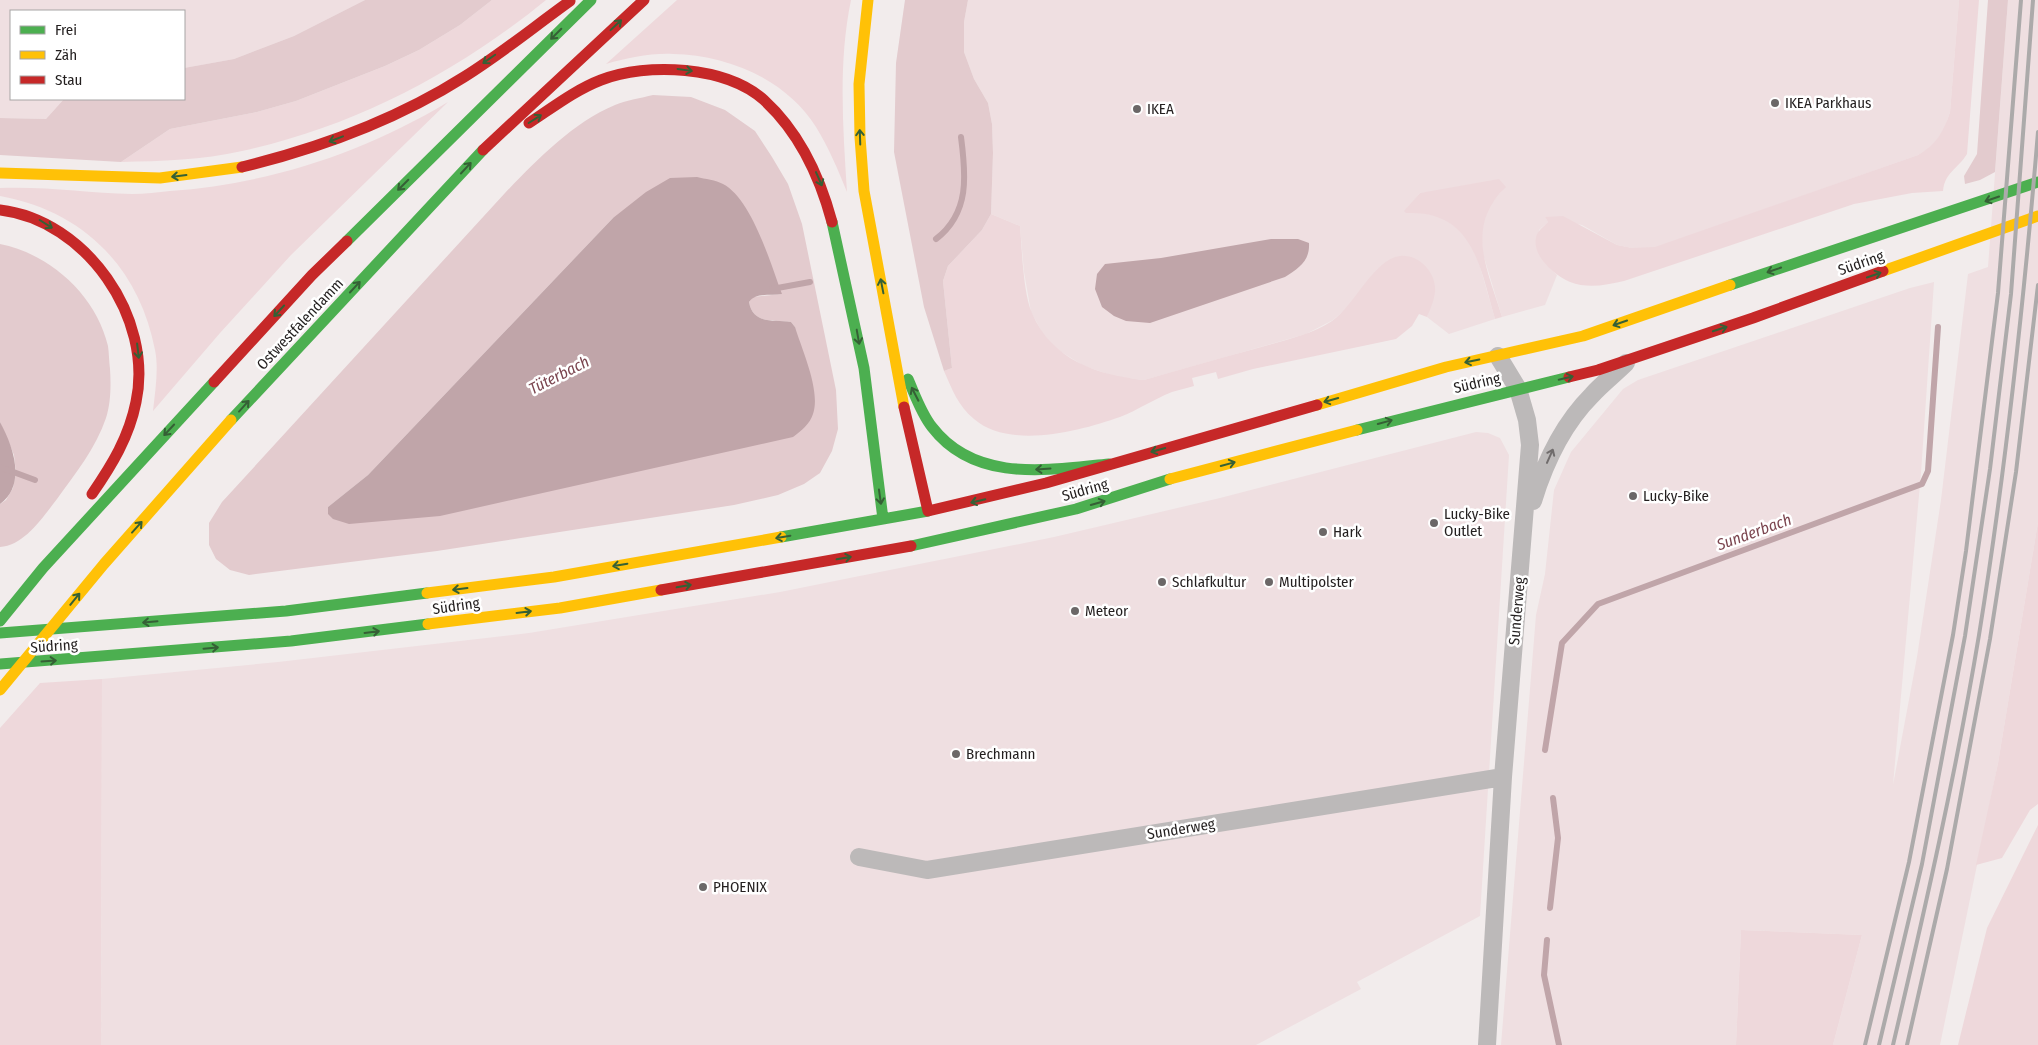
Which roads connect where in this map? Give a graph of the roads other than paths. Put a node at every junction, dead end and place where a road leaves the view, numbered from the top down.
1 (571, 0) edge
2 (591, 0) edge
3 (644, 0) edge
4 (868, 0) edge
5 (479, 154) junction
6 (0, 173) edge
7 (2038, 182) edge
8 (0, 210) edge
9 (2038, 216) edge
10 (1521, 350) junction
11 (895, 351) junction
12 (1498, 356) junction
13 (1632, 358) junction
14 (1518, 389) junction
15 (1110, 464) junction
16 (83, 505) dead end
17 (928, 511) junction
18 (883, 519) junction
19 (73, 520) dead end
20 (1524, 535) junction
21 (909, 536) junction
22 (43, 568) junction
23 (0, 621) edge
24 (0, 633) edge
25 (0, 664) edge
26 (0, 690) edge
27 (1503, 777) junction
28 (860, 857) dead end
29 (1487, 1045) edge

1 -> 6 main road
2 -> 22 main road, Ostwestfalendamm
5 -> 3 main road, Ostwestfalendamm
11 -> 4 main road
5 -> 18 main road
26 -> 5 main road, Ostwestfalendamm
7 -> 10 main road, Südring
8 -> 16 main road
13 -> 9 main road, Südring
10 - 12 main road, Südring
10 - 14 street
15 -> 11 main road
11 - 17 main road
12 - 14 street, Sunderweg
12 -> 15 main road, Südring
14 -> 13 main road, Südring
20 -> 13 street, Sunderweg
14 - 20 street, Sunderweg
21 -> 14 main road, Südring
15 -> 17 main road, Südring
17 - 18 main road, Südring
17 - 21 main road
18 - 21 main road
18 -> 24 main road, Südring
19 - 22 main road
20 - 27 street, Sunderweg
25 -> 21 main road, Südring
22 - 23 main road, Ostwestfalendamm
27 - 28 street, Sunderweg
27 - 29 street, Sunderweg

